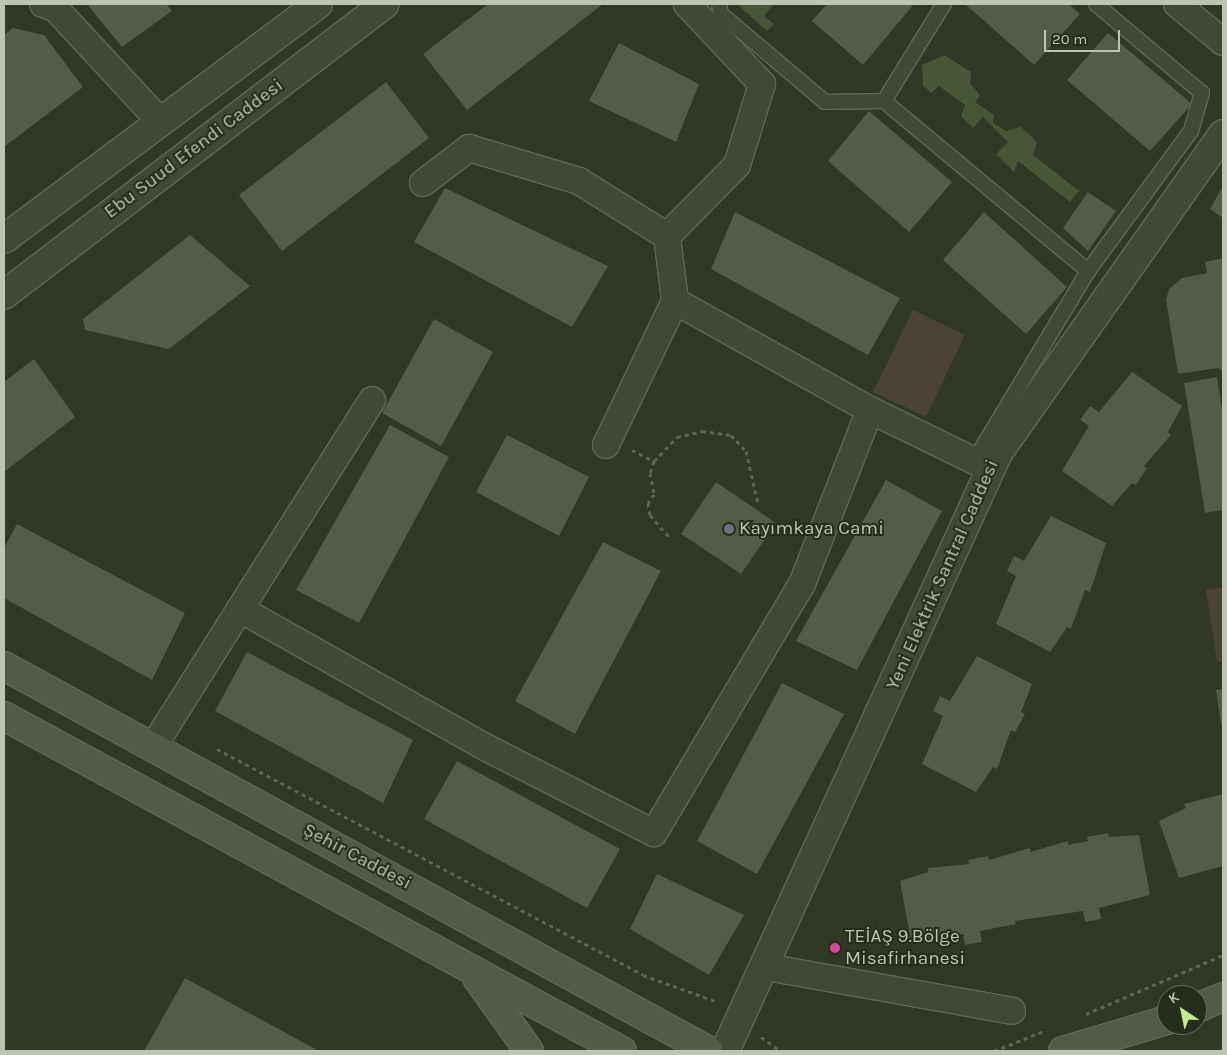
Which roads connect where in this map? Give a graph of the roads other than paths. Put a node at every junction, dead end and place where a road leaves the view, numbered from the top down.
1 (43, 4) edge
2 (318, 4) edge
3 (385, 4) edge
4 (687, 4) edge
5 (720, 4) edge
6 (944, 4) edge
7 (1096, 4) edge
8 (1177, 4) edge
9 (1223, 42) edge
10 (884, 101) junction
11 (161, 122) junction
12 (1223, 134) edge
13 (423, 183) dead end
14 (667, 236) junction
15 (4, 239) edge
16 (1088, 271) junction
17 (4, 295) edge
18 (675, 301) junction
19 (372, 400) dead end
20 (870, 410) junction
21 (608, 441) road end
22 (983, 465) junction
23 (240, 609) junction
24 (4, 666) edge
25 (4, 716) edge
26 (153, 747) junction
27 (766, 967) junction
28 (472, 970) junction
29 (1223, 996) edge
30 (1207, 1003) edge
31 (1012, 1011) dead end
32 (1157, 1024) edge
33 (1157, 1028) edge
34 (529, 1051) edge
35 (622, 1051) edge
36 (709, 1051) edge
37 (725, 1051) edge
38 (1064, 1051) edge
39 (1122, 1051) edge

1 - 11 street
2 - 11 street
3 - 17 street, Ebu Suud Efendi Caddesi
4 - 14 street
5 - 10 lane
6 - 10 lane
7 - 16 lane
8 - 9 street
10 - 16 lane
11 - 15 street
12 - 22 street, Yeni Elektrik Santral Caddesi
13 - 14 street
14 - 18 street
16 - 22 lane
18 - 20 street
18 - 21 street
19 - 23 street
20 - 22 street
20 - 23 street
22 - 27 street, Yeni Elektrik Santral Caddesi
23 - 26 street
24 - 26 main road, Şehir Caddesi
25 - 28 main road
26 - 36 main road, Şehir Caddesi
27 - 31 street
27 - 37 street, Yeni Elektrik Santral Caddesi
28 - 34 main road
28 - 35 main road
29 - 30 main road
32 - 38 main road
33 - 39 main road

